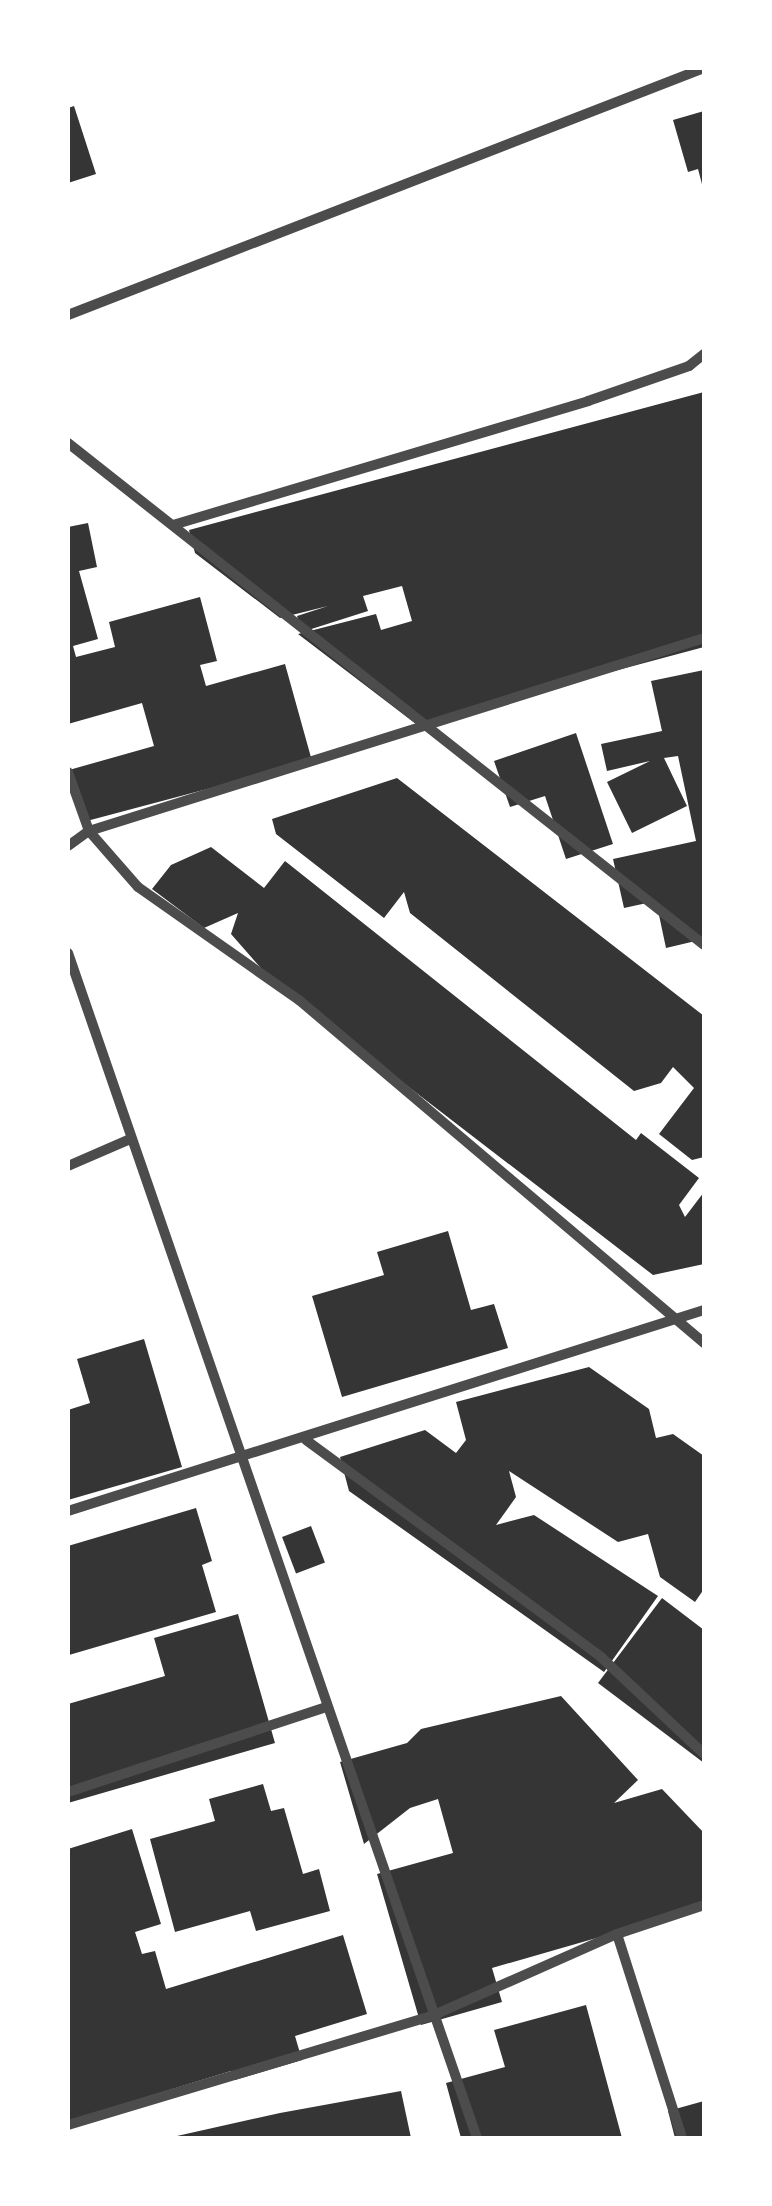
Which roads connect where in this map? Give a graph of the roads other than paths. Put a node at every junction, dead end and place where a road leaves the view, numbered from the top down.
1 (704, 68) edge
2 (68, 314) edge
3 (704, 354) edge
4 (68, 443) edge
5 (174, 526) junction
6 (704, 638) edge
7 (428, 723) junction
8 (68, 772) edge
9 (89, 831) junction
10 (68, 846) edge
11 (704, 945) edge
12 (68, 953) edge
13 (128, 1140) junction
14 (68, 1166) edge
15 (704, 1310) edge
16 (675, 1320) junction
17 (704, 1344) edge
18 (306, 1440) junction
19 (242, 1461) junction
20 (68, 1511) edge
21 (326, 1707) junction
22 (704, 1754) edge
23 (68, 1792) edge
24 (704, 1905) edge
25 (618, 1934) junction
26 (434, 2015) junction
27 (68, 2125) edge
28 (477, 2138) edge
29 (682, 2138) edge

1 - 2 street
3 - 5 street
4 - 5 street
5 - 7 street
6 - 7 street
7 - 9 street
7 - 11 street
8 - 9 street
9 - 10 street
9 - 16 street
12 - 13 street
13 - 14 street
13 - 19 street
15 - 16 street
16 - 17 street
16 - 18 street
18 - 19 street
18 - 22 street
19 - 20 street
19 - 21 street
21 - 23 street
21 - 26 street
24 - 25 street
25 - 26 street
25 - 29 street
26 - 27 street
26 - 28 street

